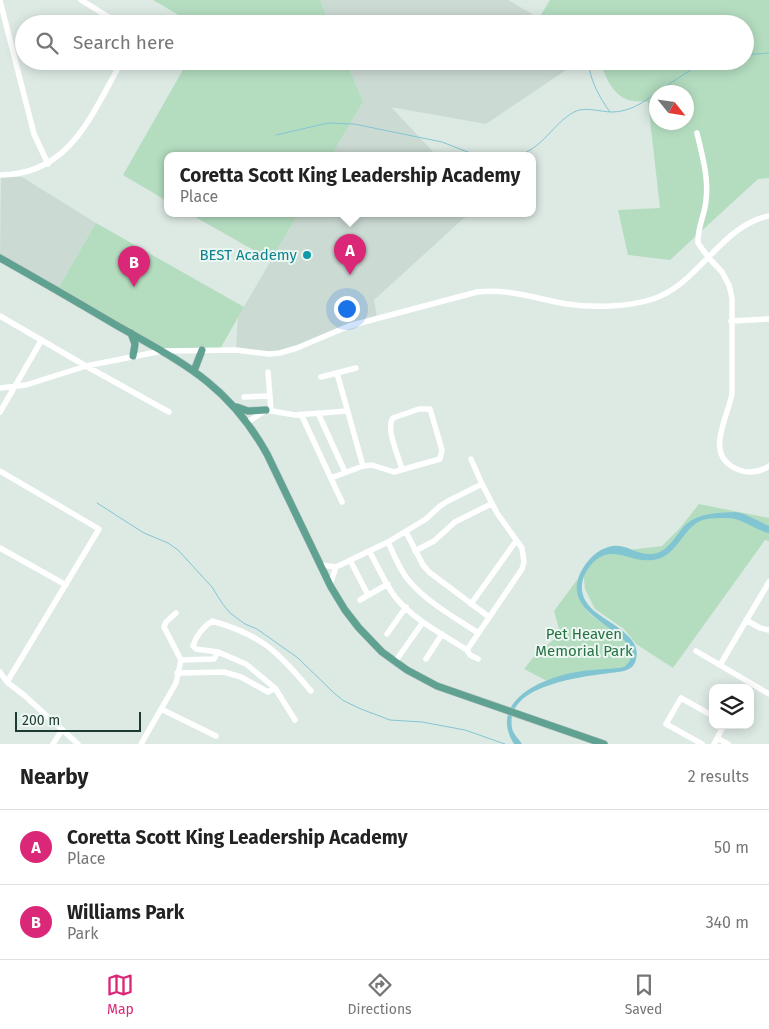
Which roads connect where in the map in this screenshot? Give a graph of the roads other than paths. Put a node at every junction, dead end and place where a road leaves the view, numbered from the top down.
1 (81, 0) edge
2 (0, 1) edge
3 (105, 15) edge
4 (15, 60) edge
5 (18, 70) edge
6 (117, 70) edge
7 (697, 134) dead end
8 (48, 164) junction
9 (0, 175) edge
10 (769, 216) edge
11 (708, 257) junction
12 (0, 258) edge
13 (0, 316) edge
14 (769, 319) edge
15 (732, 322) junction
16 (131, 333) junction
17 (42, 340) junction
18 (202, 350) junction
19 (162, 351) junction
20 (133, 356) junction
21 (86, 366) junction
22 (356, 368) dead end
23 (194, 371) junction
24 (268, 372) dead end
25 (337, 373) junction
26 (320, 378) dead end
27 (15, 387) junction
28 (0, 388) edge
29 (270, 396) junction
30 (244, 397) dead end
31 (232, 404) junction
32 (269, 410) junction
33 (347, 411) junction
34 (0, 412) edge
35 (169, 412) dead end
36 (318, 413) junction
37 (301, 414) junction
38 (248, 422) junction
39 (472, 459) dead end
40 (362, 466) junction
41 (769, 466) edge
42 (402, 469) junction
43 (0, 471) edge
44 (345, 472) junction
45 (331, 478) junction
46 (482, 484) junction
47 (342, 502) dead end
48 (491, 504) junction
49 (406, 532) junction
50 (516, 541) junction
51 (388, 542) junction
52 (0, 548) edge
53 (369, 551) junction
54 (415, 551) junction
55 (350, 560) junction
56 (321, 565) junction
57 (336, 567) junction
58 (769, 582) edge
59 (388, 584) junction
60 (66, 585) junction
61 (330, 585) junction
62 (368, 595) junction
63 (360, 600) dead end
64 (471, 604) junction
65 (406, 607) junction
66 (176, 613) dead end
67 (489, 617) junction
68 (746, 620) junction
69 (423, 622) junction
70 (769, 630) edge
71 (388, 634) dead end
72 (442, 634) junction
73 (478, 634) junction
74 (467, 650) junction
75 (218, 652) junction
76 (696, 652) dead end
77 (426, 659) dead end
78 (478, 659) dead end
79 (181, 660) junction
80 (395, 662) junction
81 (720, 665) junction
82 (0, 672) edge
83 (177, 673) junction
84 (7, 682) junction
85 (274, 688) junction
86 (311, 691) dead end
87 (769, 694) edge
88 (161, 709) junction
89 (709, 714) edge
90 (295, 720) dead end
91 (722, 729) edge
92 (62, 730) junction
93 (216, 736) dead end
94 (716, 741) edge
95 (53, 744) edge
96 (78, 744) edge
97 (141, 744) edge
98 (604, 744) edge
99 (702, 744) edge
100 (728, 744) edge

1 - 3 street
2 - 4 street
5 - 8 street
6 - 8 street
7 - 11 street
8 - 9 street
10 - 11 street
11 - 15 street
11 - 18 street
12 - 16 main road
13 - 17 street
14 - 15 street
15 - 41 street
16 - 19 main road
16 - 20 main road
17 - 21 street
17 - 27 street
18 - 19 street
18 - 23 main road
19 - 20 street
19 - 23 main road
20 - 21 street
21 - 27 street
21 - 35 street
22 - 25 street
23 - 31 main road
24 - 29 street
25 - 26 street
25 - 33 street
27 - 28 street
27 - 34 street
29 - 30 street
29 - 32 street
31 - 32 main road
31 - 38 main road
32 - 37 street
32 - 38 street
33 - 36 street
33 - 40 street
36 - 37 street
36 - 44 street
37 - 45 street
38 - 56 main road
39 - 46 street
40 - 42 street
40 - 44 street
42 - 42 street
43 - 60 street
44 - 45 street
45 - 47 street
46 - 48 street
46 - 49 street
48 - 50 street
48 - 54 street
49 - 51 street
49 - 54 street
50 - 64 street
50 - 67 street
51 - 53 street
51 - 73 street
52 - 60 street
53 - 55 street
53 - 59 street
54 - 64 street
55 - 57 street
55 - 62 street
56 - 57 street
56 - 61 main road
57 - 61 street
58 - 68 street
59 - 62 street
59 - 65 street
60 - 84 street
61 - 80 main road
62 - 63 street
64 - 67 street
65 - 69 street
65 - 71 street
66 - 79 street
67 - 73 street
68 - 70 street
68 - 81 street
69 - 72 street
69 - 80 street
72 - 74 street
72 - 77 street
73 - 74 street
74 - 78 street
75 - 79 street
75 - 85 street
75 - 86 street
76 - 81 street
79 - 83 street
80 - 98 main road
81 - 87 street
82 - 84 street
83 - 85 street
83 - 88 street
84 - 92 street
85 - 90 street
88 - 93 street
88 - 97 street
89 - 99 street
91 - 94 street
92 - 95 street
92 - 96 street
94 - 100 street

